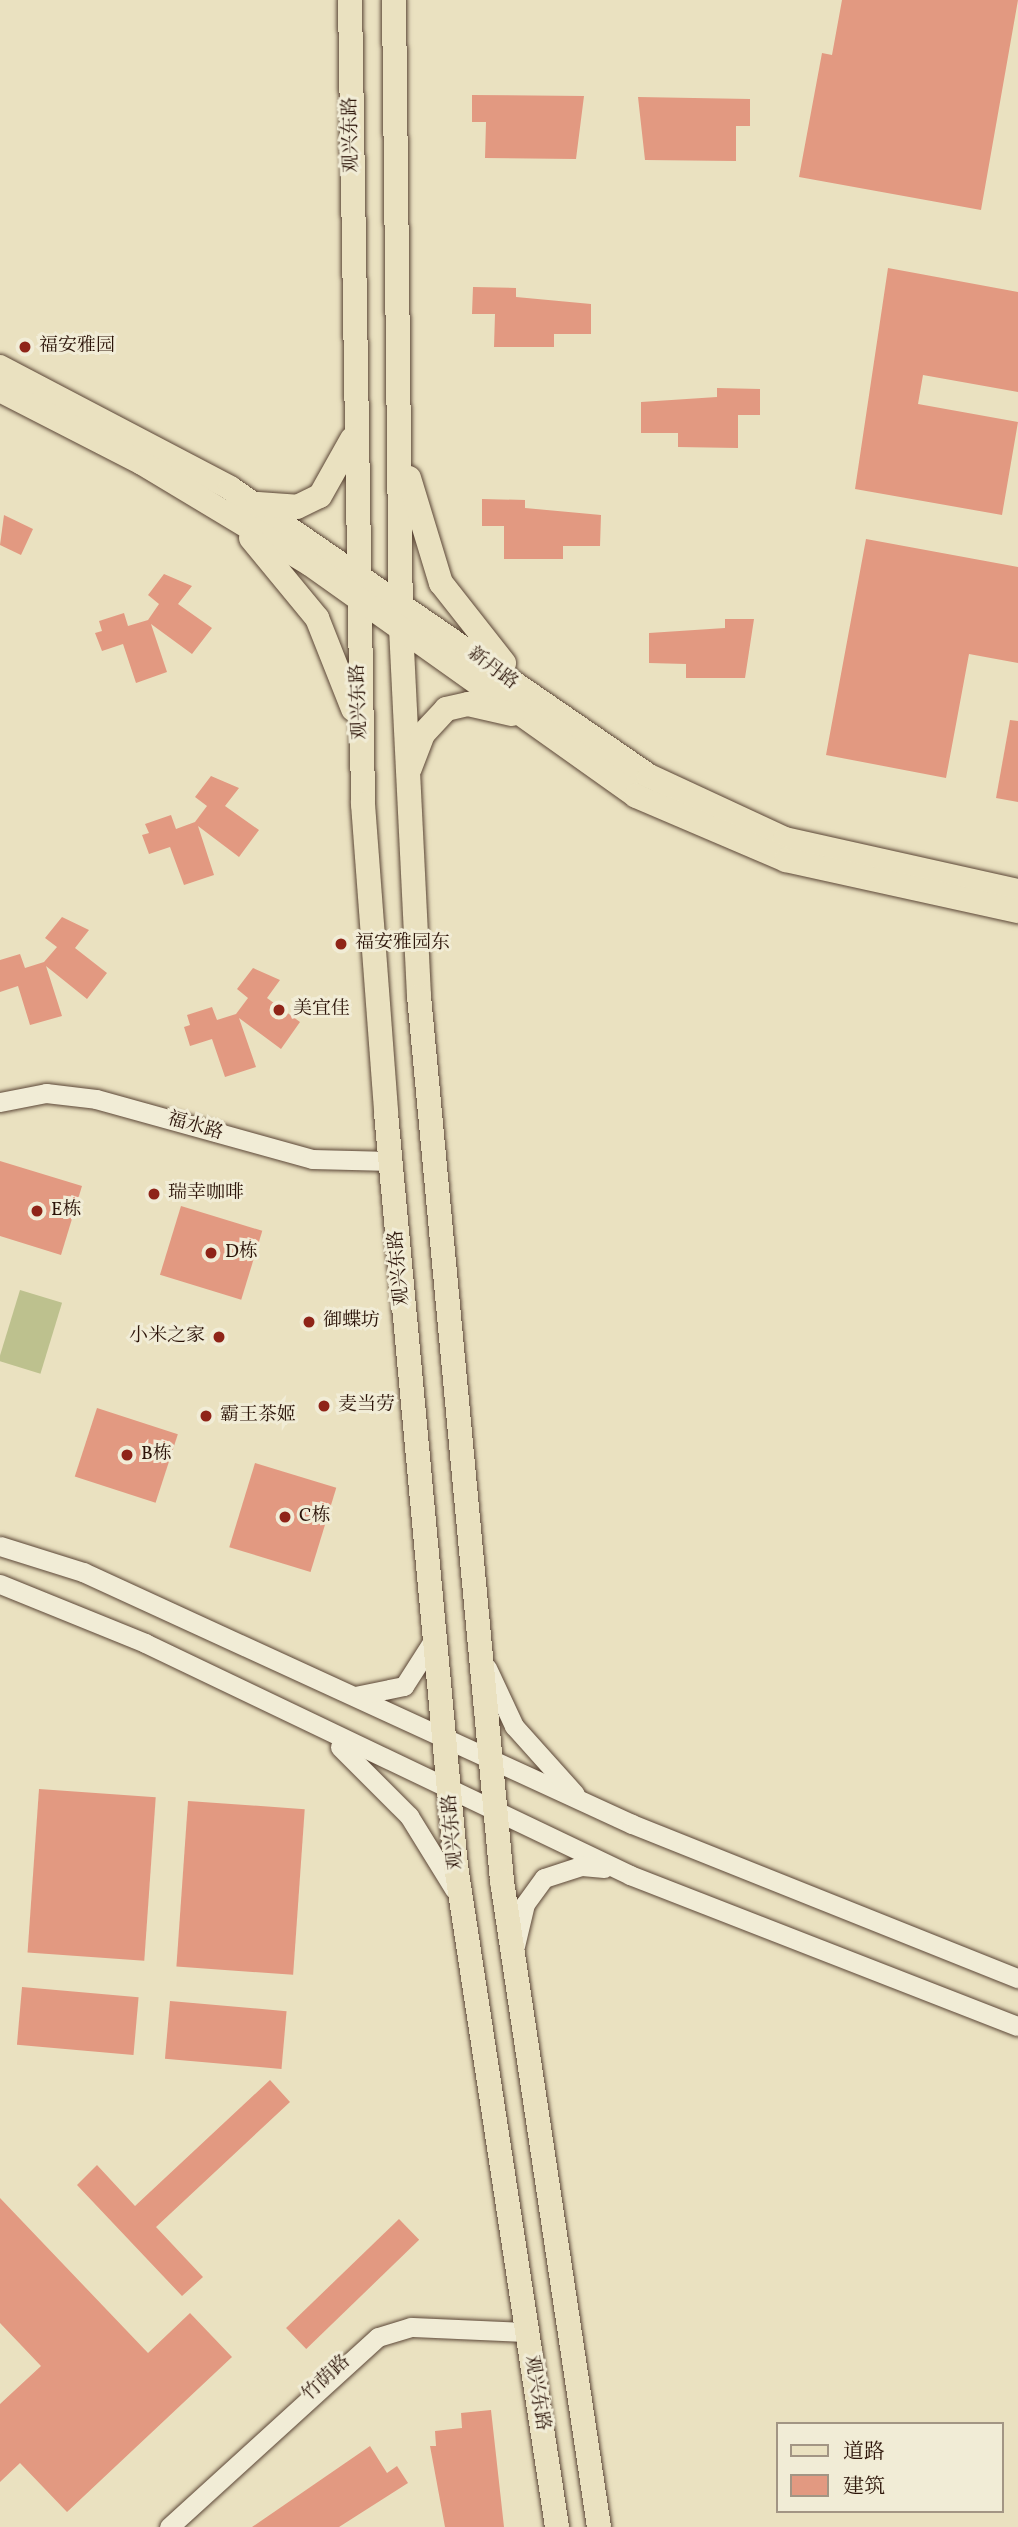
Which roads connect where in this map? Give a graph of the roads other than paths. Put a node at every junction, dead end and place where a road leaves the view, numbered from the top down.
1 (350, 0) edge
2 (394, 0) edge
3 (0, 367) edge
4 (0, 390) edge
5 (357, 418) junction
6 (398, 430) junction
7 (252, 503) junction
8 (217, 507) junction
9 (357, 573) junction
10 (358, 597) junction
11 (401, 603) junction
12 (401, 628) junction
13 (524, 718) junction
14 (576, 731) junction
15 (360, 738) junction
16 (407, 779) junction
17 (1018, 891) edge
18 (1018, 911) edge
19 (0, 1102) edge
20 (391, 1161) junction
21 (0, 1546) edge
22 (0, 1584) edge
23 (434, 1639) junction
24 (477, 1642) junction
25 (349, 1696) junction
26 (311, 1726) junction
27 (444, 1741) junction
28 (489, 1762) junction
29 (450, 1789) junction
30 (589, 1805) junction
31 (495, 1813) junction
32 (630, 1875) junction
33 (463, 1912) junction
34 (513, 1958) junction
35 (1018, 1978) edge
36 (1018, 2026) edge
37 (527, 2332) junction
38 (169, 2527) edge
39 (557, 2527) edge
40 (599, 2527) edge

1 - 5 main road, 观兴东路
2 - 6 main road
3 - 7 main road, 新丹路
4 - 8 main road, 新丹路
5 - 7 main road
5 - 9 main road, 观兴东路
6 - 11 main road
6 - 14 main road
7 - 9 main road, 新丹路
8 - 10 main road, 新丹路
8 - 15 main road
9 - 10 main road, 观兴东路
9 - 11 main road, 新丹路
10 - 12 main road, 新丹路
10 - 15 main road, 观兴东路
11 - 12 main road
11 - 14 main road, 新丹路
12 - 13 main road, 新丹路
12 - 16 main road
13 - 16 main road
13 - 18 main road, 新丹路
14 - 17 main road, 新丹路
15 - 20 main road, 观兴东路
16 - 24 main road
19 - 20 street, 福水路
20 - 23 main road, 观兴东路
21 - 25 street
22 - 26 street
23 - 25 street
23 - 27 main road, 观兴东路
24 - 28 main road
24 - 30 street
25 - 27 street
26 - 29 street
26 - 33 street
27 - 28 street
27 - 29 main road, 观兴东路
28 - 30 street
28 - 31 main road
29 - 31 street
29 - 33 main road, 观兴东路
30 - 35 street
31 - 32 street
31 - 34 main road
32 - 34 street
32 - 36 street
33 - 37 main road, 观兴东路
34 - 40 main road
37 - 38 street, 竹荫路
37 - 39 main road, 观兴东路

